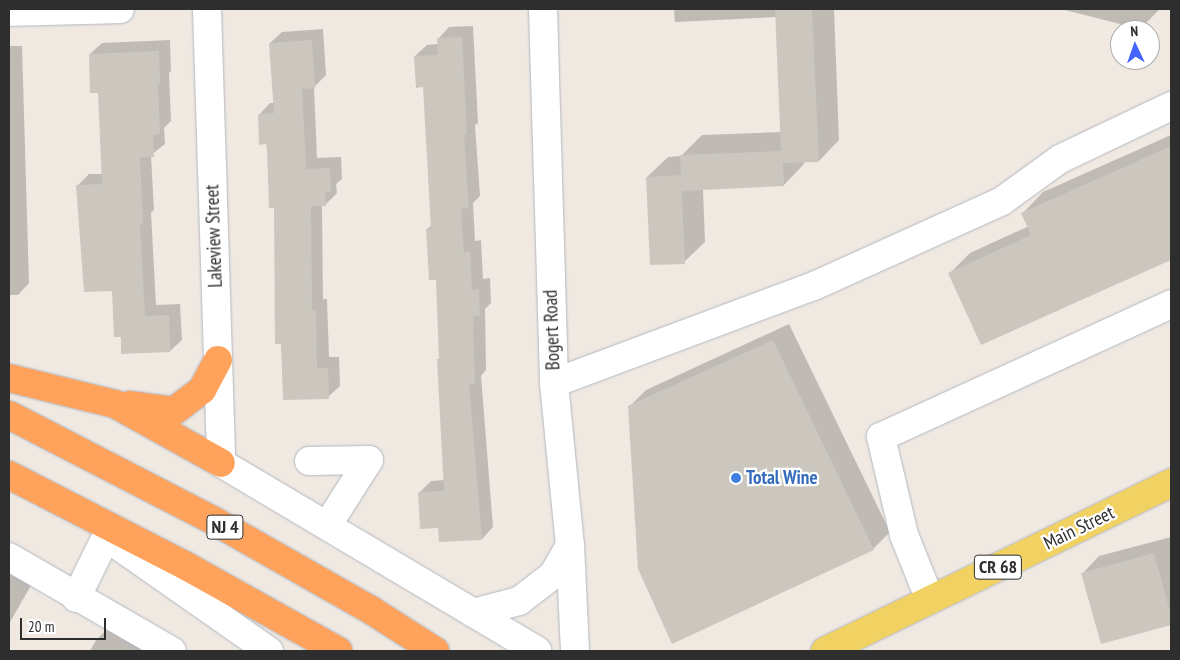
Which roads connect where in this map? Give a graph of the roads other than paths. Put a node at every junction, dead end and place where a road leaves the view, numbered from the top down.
1 (120, 9) edge
2 (207, 9) edge
3 (542, 9) edge
4 (9, 12) edge
5 (1171, 106) edge
6 (1171, 304) edge
7 (218, 360) junction
8 (9, 378) edge
9 (554, 383) junction
10 (115, 404) junction
11 (9, 415) edge
12 (309, 461) dead end
13 (221, 463) junction
14 (9, 475) edge
15 (1171, 483) edge
16 (37, 489) junction
17 (327, 526) junction
18 (106, 537) junction
19 (570, 545) junction
20 (9, 557) edge
21 (76, 598) junction
22 (930, 600) junction
23 (473, 613) junction
24 (861, 643) edge
25 (172, 651) edge
26 (268, 651) edge
27 (338, 651) edge
28 (436, 651) edge
29 (537, 651) edge
30 (575, 651) edge
31 (825, 651) edge

1 - 4 street
2 - 7 street, Lakeview Street
3 - 9 street, Bogert Road
5 - 9 street
6 - 22 street
7 - 10 highway
7 - 13 street, Lakeview Street
8 - 10 highway
9 - 19 street, Bogert Road
10 - 13 highway
11 - 28 highway, NJ 4
12 - 17 street
13 - 17 street
14 - 16 highway
15 - 22 main road, Main Street / CR 68
16 - 18 highway
16 - 27 highway
17 - 23 street
18 - 21 street
18 - 26 street
19 - 23 street
19 - 30 street, Bogert Road
20 - 21 street
21 - 25 street
22 - 24 main road, Main Street / CR 68
23 - 29 street
24 - 31 main road, Main Street / CR 68

